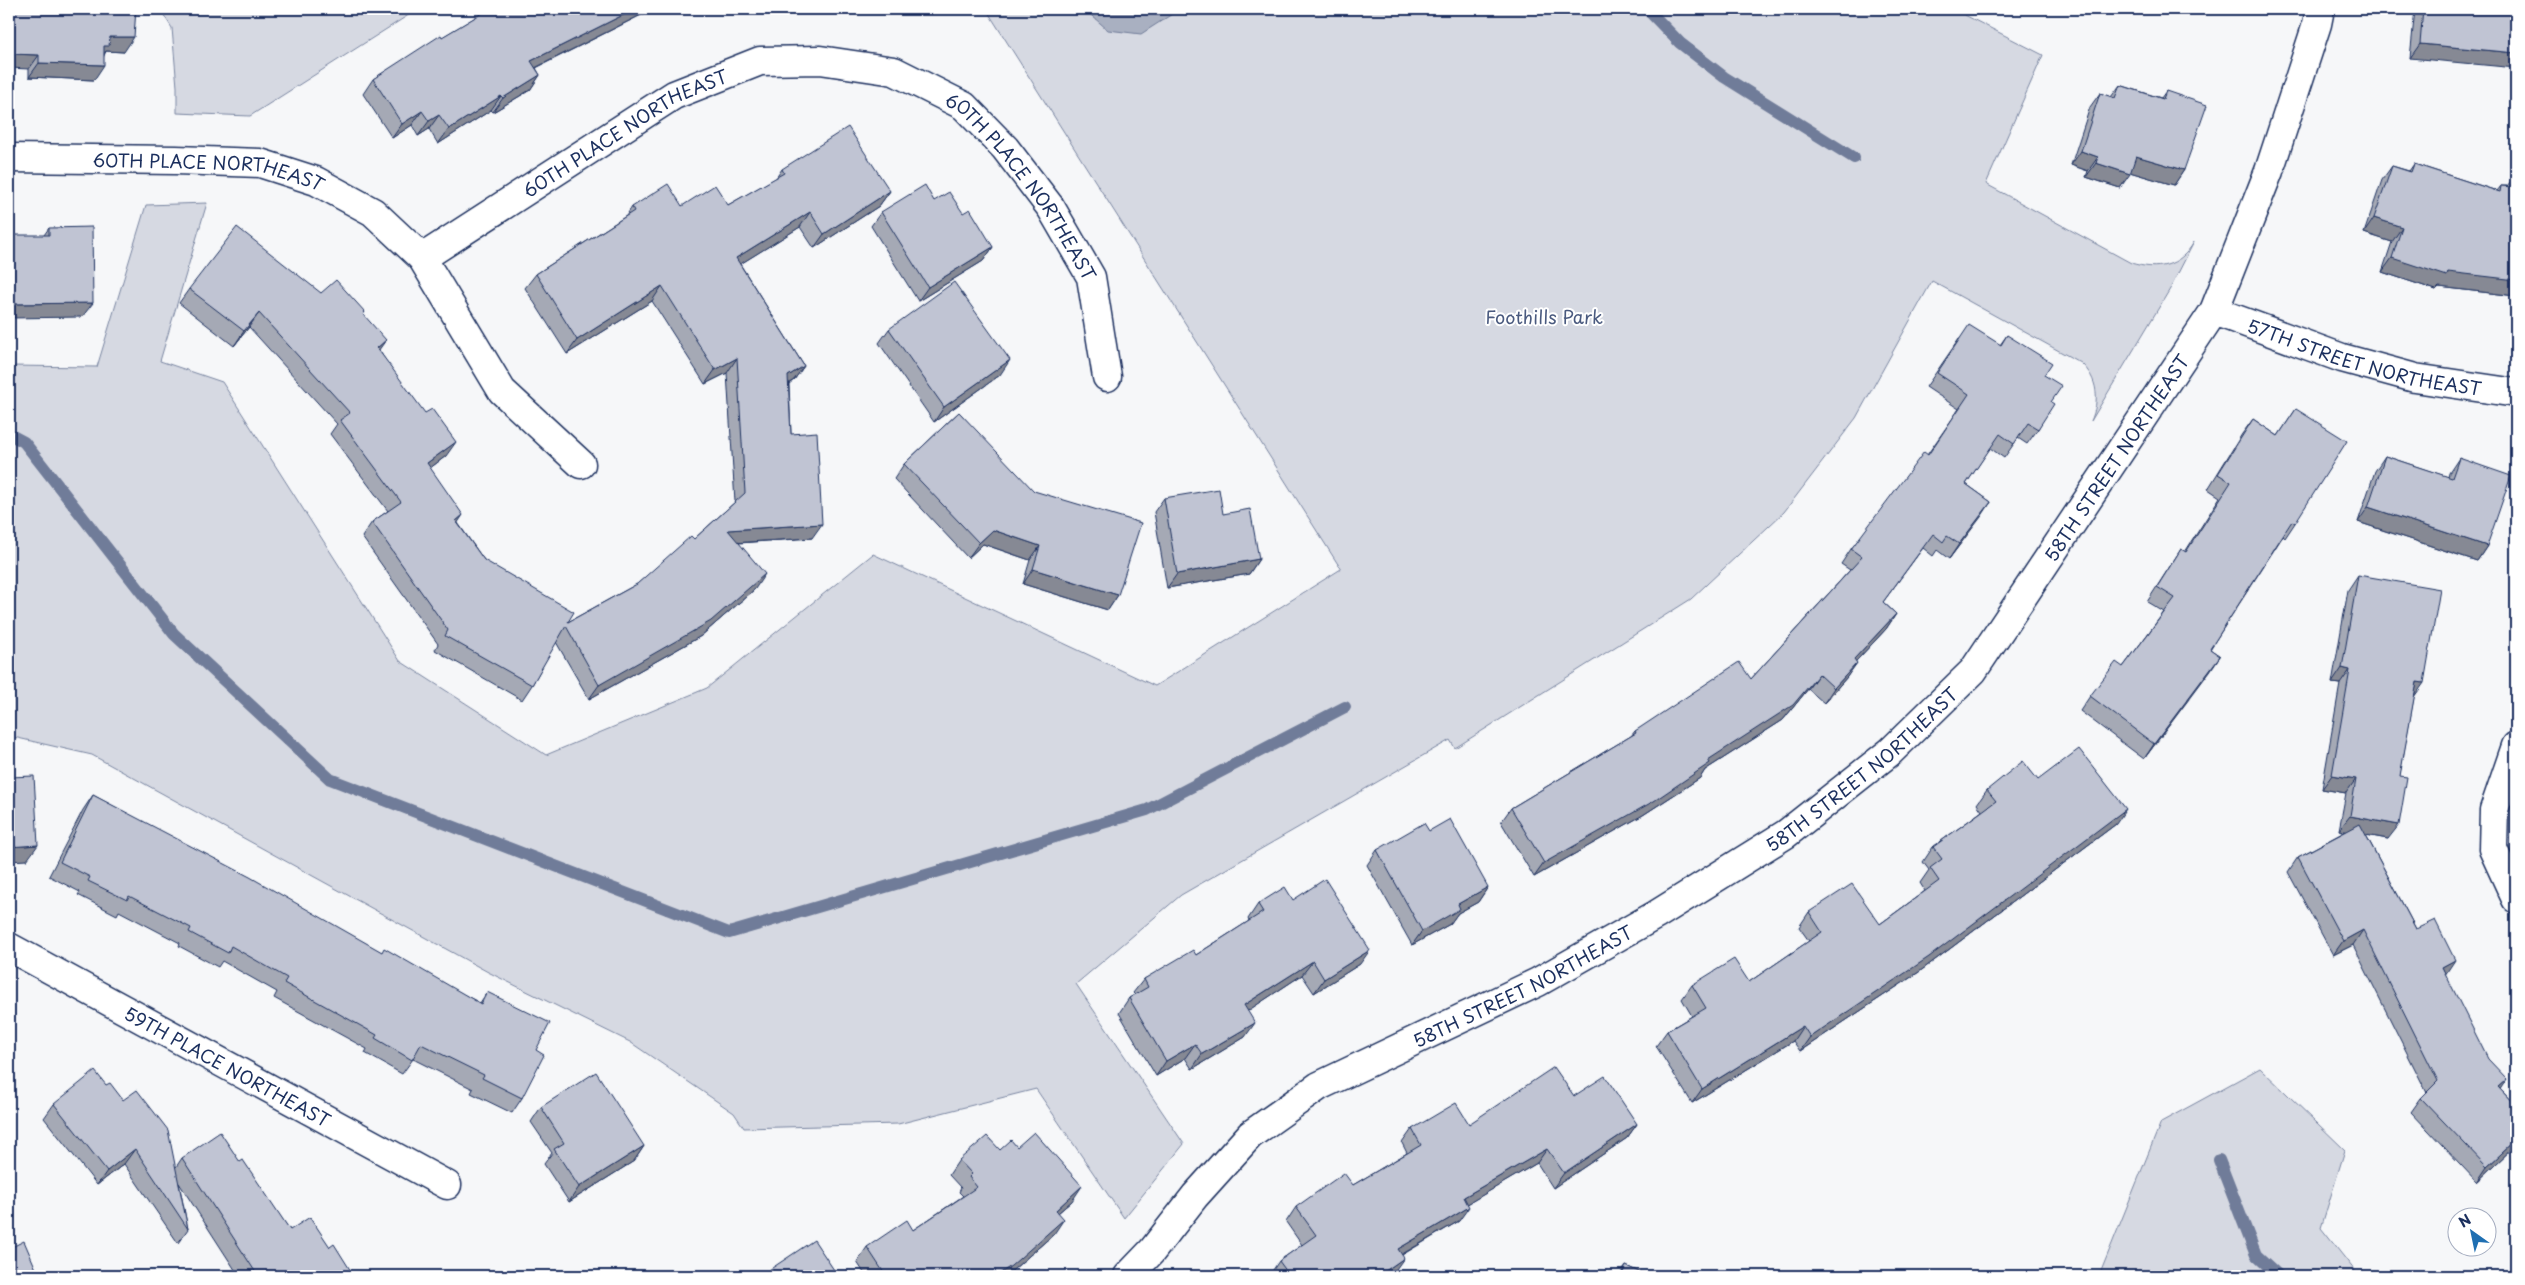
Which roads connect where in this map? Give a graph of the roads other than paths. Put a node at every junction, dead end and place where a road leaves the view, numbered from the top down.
1 (2320, 9) edge
2 (9, 158) edge
3 (422, 258) junction
4 (2214, 312) junction
5 (1108, 377) dead end
6 (2516, 393) edge
7 (581, 464) dead end
8 (2516, 746) edge
9 (2516, 899) edge
10 (9, 947) edge
11 (447, 1185) dead end
12 (1128, 1276) edge

1 - 4 street, 58TH STREET NORTHEAST
2 - 3 street, 60TH PLACE NORTHEAST
3 - 5 street, 60TH PLACE NORTHEAST
3 - 7 street
4 - 6 street, 57TH STREET NORTHEAST
4 - 12 street, 58TH STREET NORTHEAST
8 - 9 street
10 - 11 street, 59TH PLACE NORTHEAST

